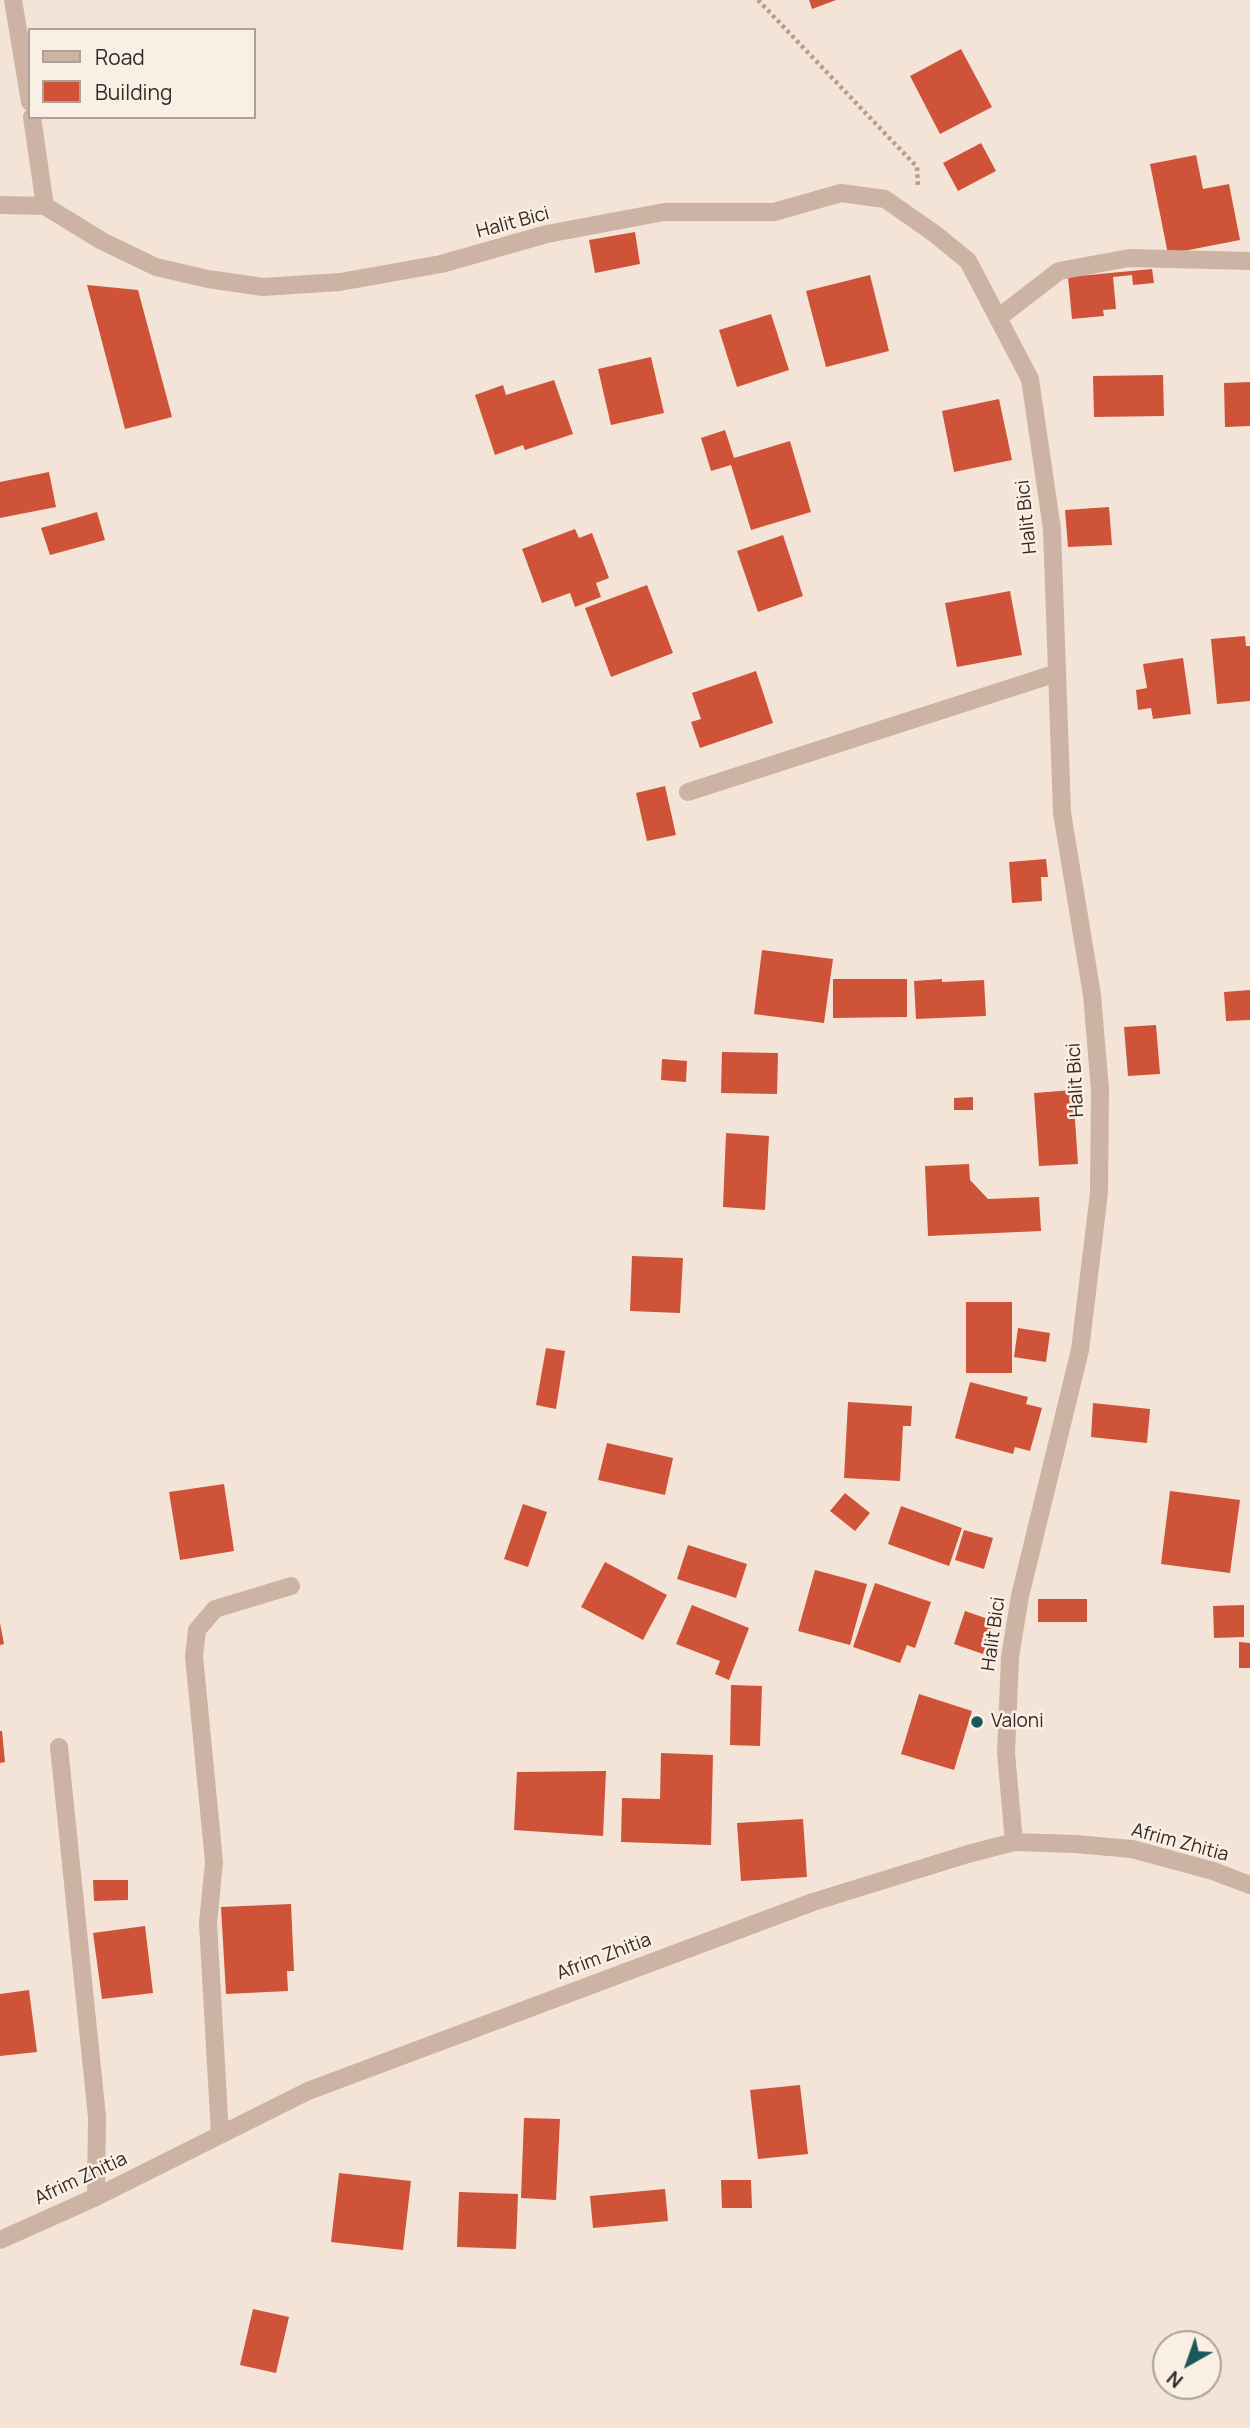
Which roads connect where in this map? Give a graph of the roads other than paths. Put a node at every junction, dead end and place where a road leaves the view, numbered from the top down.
1 (13, 0) edge
2 (28, 90) edge
3 (32, 119) edge
4 (0, 205) edge
5 (45, 206) junction
6 (1250, 261) edge
7 (998, 318) junction
8 (1058, 673) junction
9 (688, 792) dead end
10 (291, 1586) dead end
11 (58, 1747) dead end
12 (1014, 1842) junction
13 (1250, 1885) edge
14 (220, 2135) junction
15 (96, 2197) junction
16 (0, 2241) edge

1 - 2 street
3 - 5 street
4 - 5 street, Halit Bici
5 - 7 street, Halit Bici
6 - 7 street
7 - 8 street, Halit Bici
8 - 9 street
8 - 12 street, Halit Bici
10 - 14 street
11 - 15 street
12 - 13 street, Afrim Zhitia
12 - 14 street, Afrim Zhitia
14 - 15 street, Afrim Zhitia
15 - 16 street, Afrim Zhitia

